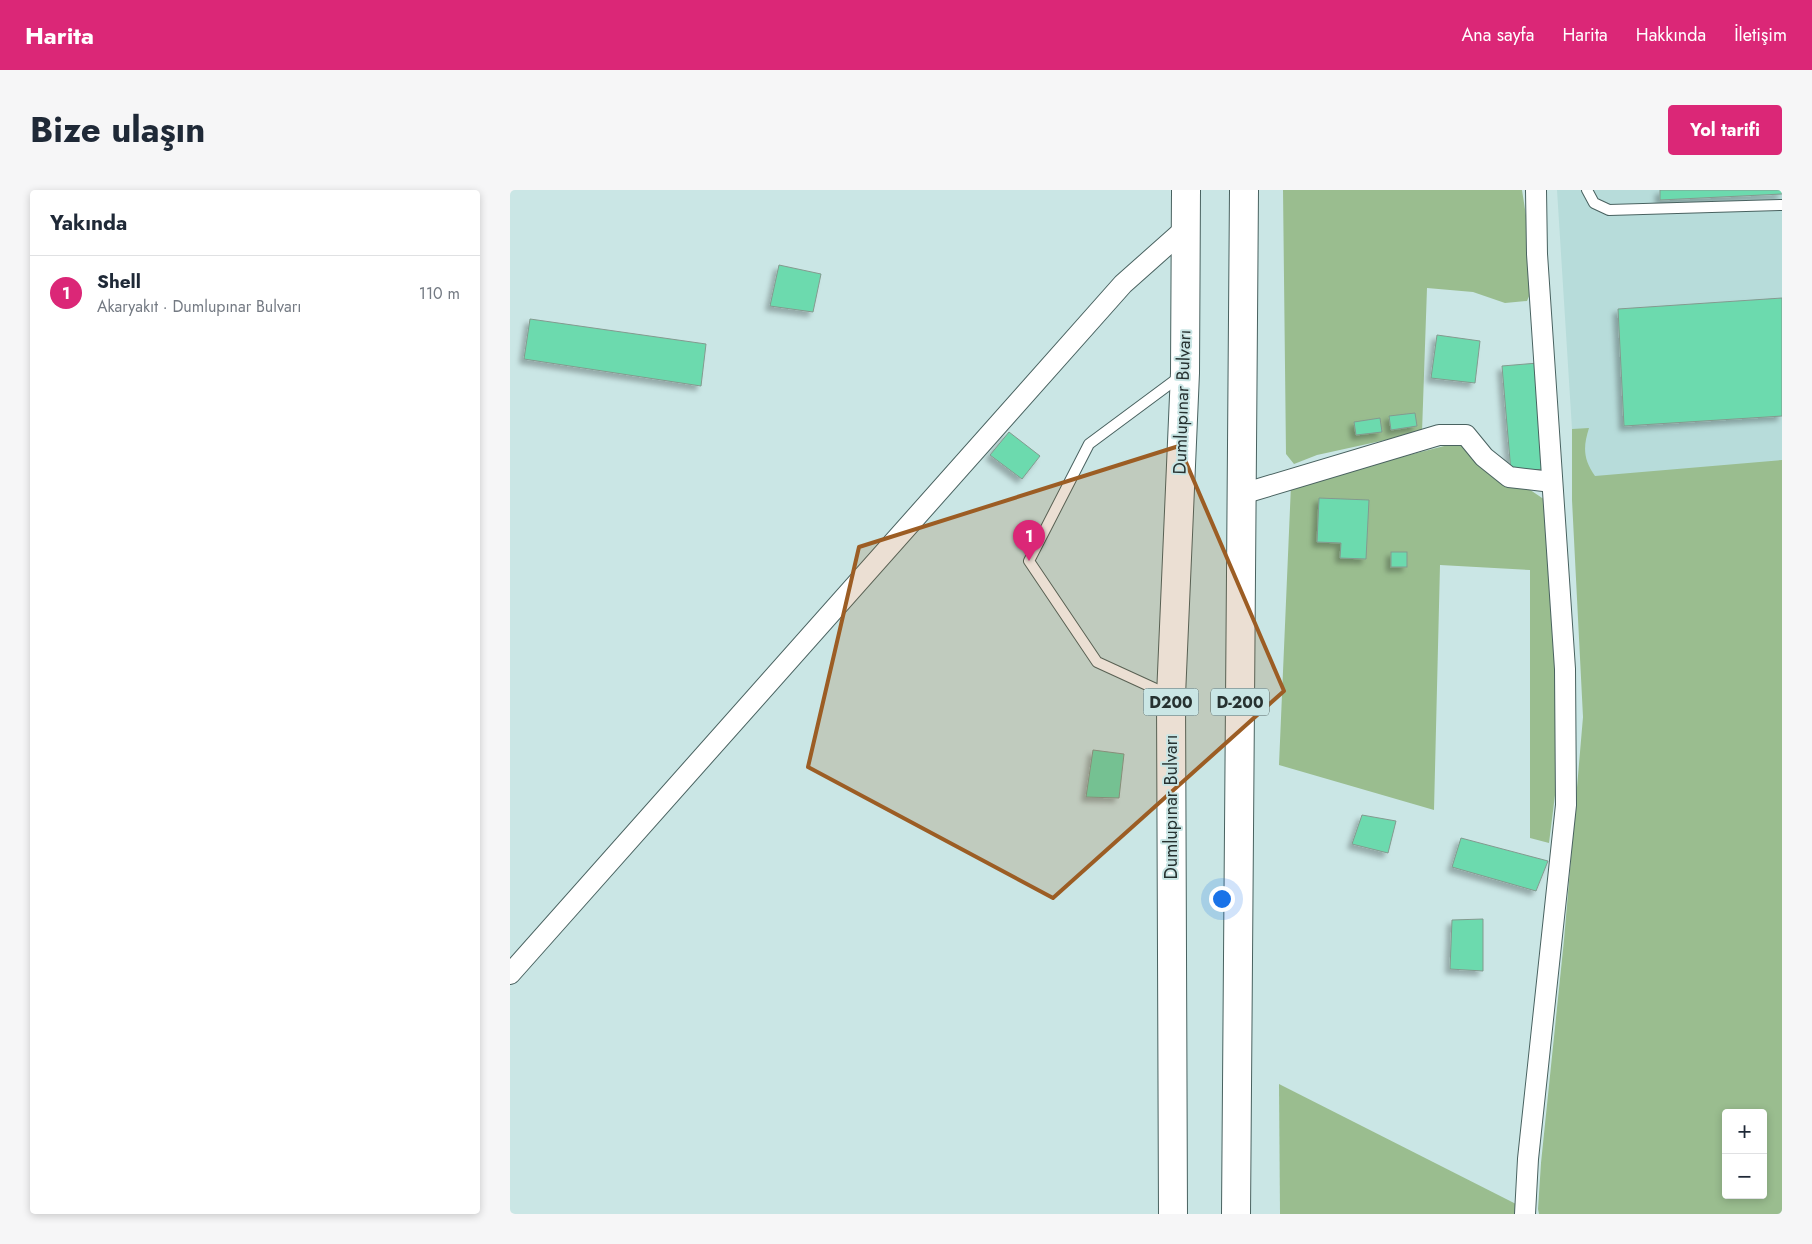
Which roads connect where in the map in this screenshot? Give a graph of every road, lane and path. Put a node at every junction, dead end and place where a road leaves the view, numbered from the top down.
1 (1186, 190) edge
2 (1244, 190) edge
3 (1536, 190) edge
4 (1587, 190) edge
5 (1782, 205) edge
6 (1186, 228) junction
7 (1184, 373) junction
8 (1552, 482) junction
9 (1242, 494) junction
10 (1171, 696) junction
11 (510, 974) edge
12 (1173, 1214) edge
13 (1236, 1214) edge
14 (1525, 1214) edge

1 - 6 highway, Dumlupınar Bulvarı / D200
2 - 9 highway, D-200
3 - 8 street
4 - 5 lane
6 - 7 highway, Dumlupınar Bulvarı / D200
6 - 11 street
7 - 10 highway, Dumlupınar Bulvarı / D200
7 - 10 lane
8 - 9 street
8 - 14 street
9 - 13 highway, D-200
10 - 12 highway, Dumlupınar Bulvarı / D200

